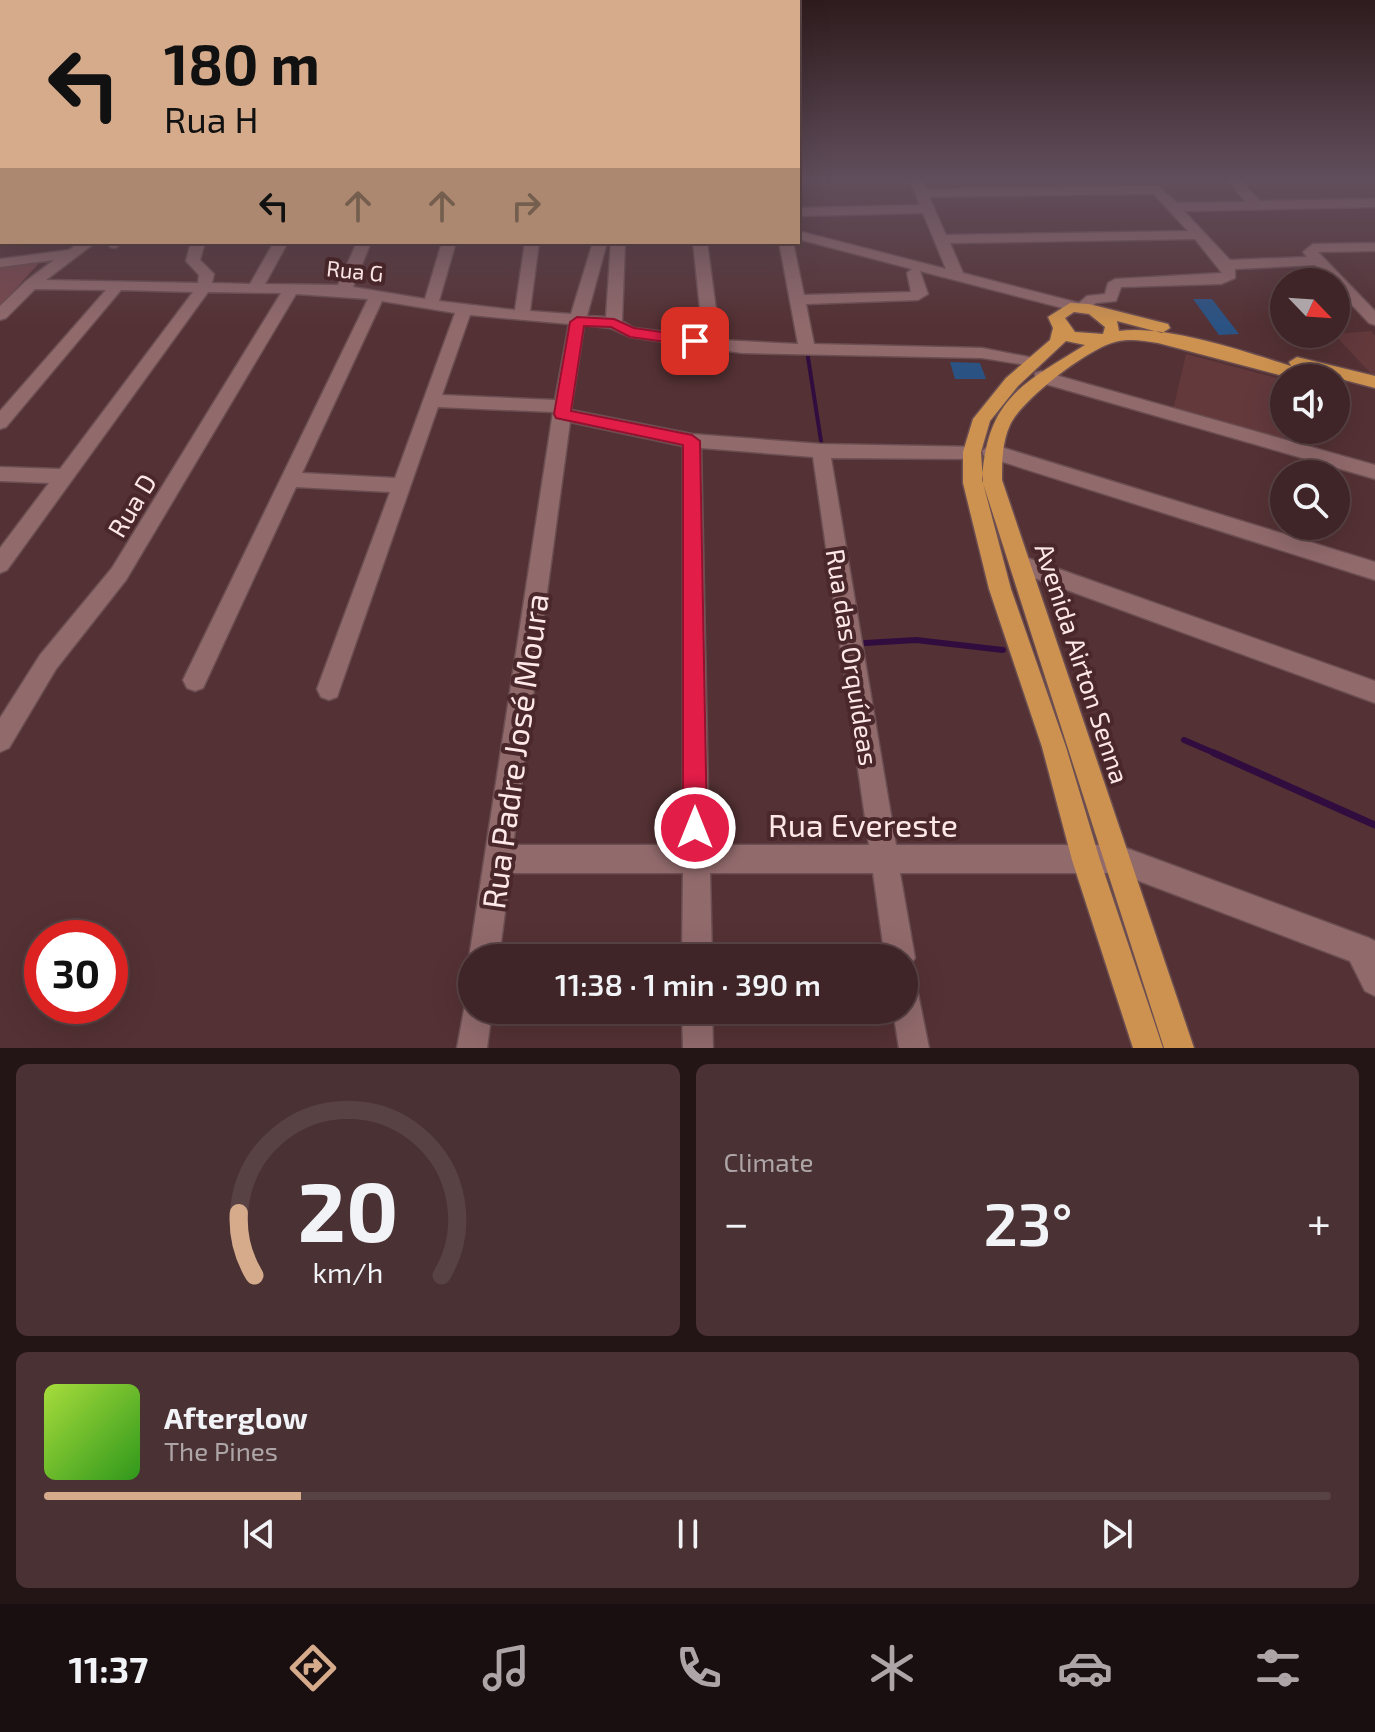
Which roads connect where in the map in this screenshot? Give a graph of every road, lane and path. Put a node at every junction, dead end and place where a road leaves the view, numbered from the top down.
1 (936, 228) edge
2 (1193, 228) edge
3 (800, 235) edge
4 (1199, 235) junction
5 (941, 239) junction
6 (86, 244) edge
7 (197, 244) edge
8 (280, 244) edge
9 (363, 244) edge
10 (448, 244) edge
11 (532, 244) edge
12 (599, 244) edge
13 (618, 244) edge
14 (700, 244) edge
15 (788, 244) edge
16 (796, 244) edge
17 (1375, 247) edge
18 (71, 254) junction
19 (1320, 255) junction
20 (0, 263) edge
21 (1226, 265) junction
22 (914, 273) junction
23 (956, 274) junction
24 (31, 284) junction
25 (117, 286) junction
26 (204, 287) junction
27 (255, 288) junction
28 (292, 288) junction
29 (344, 290) junction
30 (378, 294) junction
31 (800, 300) junction
32 (431, 303) junction
33 (1084, 308) junction
34 (464, 310) junction
35 (0, 315) edge
36 (522, 316) junction
37 (1375, 320) edge
38 (577, 322) junction
39 (614, 323) junction
40 (1058, 324) junction
41 (1106, 339) junction
42 (712, 344) junction
43 (807, 350) junction
44 (1270, 368) edge
45 (1037, 370) junction
46 (1375, 382) edge
47 (1350, 388) edge
48 (1375, 394) edge
49 (431, 401) junction
50 (562, 410) junction
51 (0, 423) edge
52 (692, 441) junction
53 (821, 451) junction
54 (981, 451) junction
55 (1375, 472) edge
56 (0, 474) edge
57 (65, 476) junction
58 (291, 480) junction
59 (400, 485) junction
60 (0, 564) edge
61 (1022, 565) junction
62 (1375, 571) edge
63 (195, 680) dead end
64 (329, 689) dead end
65 (1375, 692) edge
66 (0, 740) edge
67 (884, 857) junction
68 (695, 858) junction
69 (497, 859) junction
70 (1118, 859) junction
71 (1086, 860) junction
72 (486, 944) edge
73 (697, 944) edge
74 (898, 944) edge
75 (1367, 952) edge
76 (1141, 979) junction
77 (1375, 981) edge
78 (475, 1024) edge
79 (697, 1024) edge
80 (910, 1024) edge
81 (472, 1048) edge
82 (698, 1048) edge
83 (914, 1048) edge
84 (1148, 1048) edge
85 (1179, 1048) edge

1 - 5 street
2 - 4 street
3 - 23 street
4 - 5 street
4 - 21 street
5 - 23 street
6 - 18 street
7 - 26 street
8 - 27 street
9 - 29 street
10 - 32 street
11 - 36 street
12 - 38 street, Rua Padre José Moura
13 - 39 street
14 - 42 street
15 - 31 street
16 - 22 street
17 - 19 street
18 - 20 street
18 - 24 street
19 - 21 street
19 - 37 street
21 - 33 street
22 - 31 street
22 - 40 street
23 - 33 street
24 - 25 street, Rua G
24 - 35 street
25 - 26 street, Rua G
25 - 51 street
26 - 27 street, Rua G
26 - 57 street
27 - 28 street, Rua G
28 - 29 street, Rua G
28 - 66 street, Rua D
29 - 30 street, Rua G
30 - 32 street, Rua G
30 - 58 street
31 - 43 street
32 - 34 street, Rua G
33 - 40 main road, Avenida Airton Senna
33 - 41 main road
33 - 46 main road
34 - 36 street, Rua G
34 - 49 street
36 - 38 street, Rua G
38 - 39 street, Rua G
38 - 50 street, Rua Padre José Moura
39 - 42 street, Rua G
40 - 41 main road
40 - 45 main road, Avenida Airton Senna
41 - 44 main road
41 - 45 main road, Avenida Airton Senna
42 - 43 street, Rua G
43 - 45 street, Rua G
45 - 54 main road, Avenida Airton Senna
45 - 55 street, Rua G
47 - 48 main road
49 - 50 street
49 - 59 street
50 - 52 street
50 - 69 street, Rua Padre José Moura
52 - 53 street
52 - 68 street
53 - 54 street
53 - 67 street, Rua das Orquídeas
54 - 61 main road, Avenida Airton Senna
54 - 62 street
54 - 71 main road, Avenida Airton Senna
56 - 57 street
57 - 60 street
58 - 59 street
58 - 63 street
59 - 64 street
61 - 65 street
61 - 70 main road, Avenida Airton Senna
67 - 68 street, Rua Evereste
67 - 71 street, Rua Evereste
67 - 74 street, Rua das Orquídeas
68 - 69 street, Rua Evereste
68 - 73 street
69 - 72 street, Rua Padre José Moura
70 - 71 street, Rua Evereste
70 - 75 street
70 - 76 main road, Avenida Airton Senna
71 - 76 main road, Avenida Airton Senna
75 - 77 street
76 - 84 main road, Avenida Airton Senna
76 - 85 main road, Avenida Airton Senna
78 - 81 street
79 - 82 street
80 - 83 street

